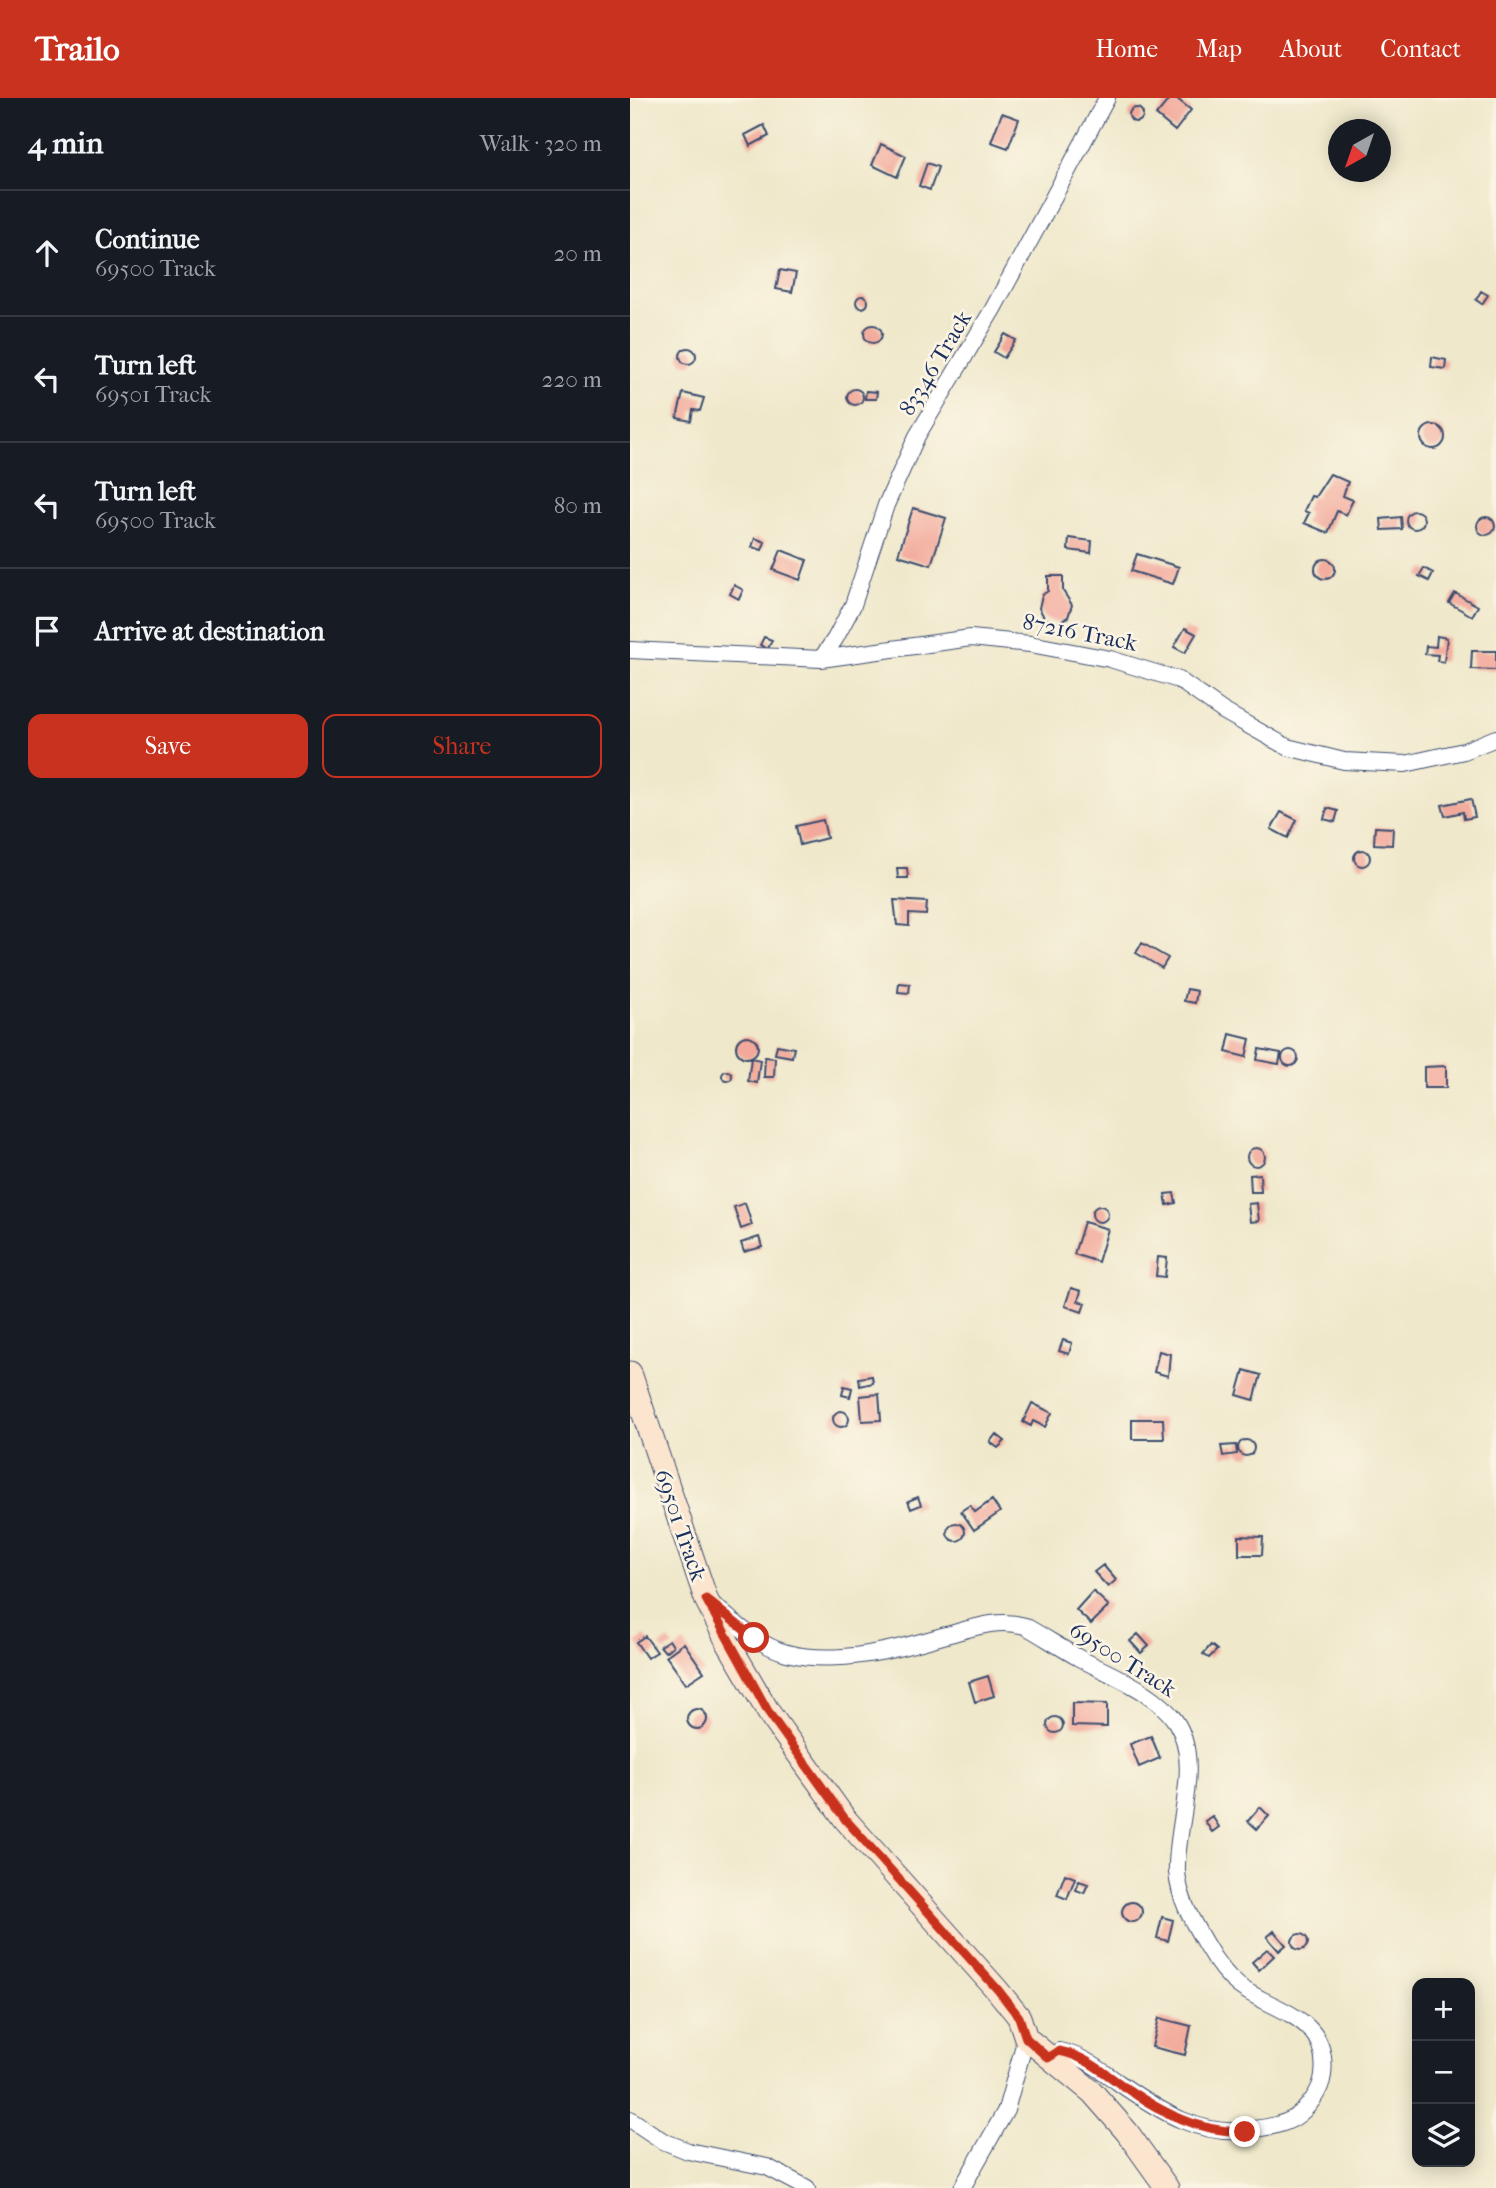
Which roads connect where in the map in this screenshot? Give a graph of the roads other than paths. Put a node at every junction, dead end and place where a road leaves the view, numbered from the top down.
1 (1107, 98) edge
2 (630, 650) edge
3 (821, 659) junction
4 (1496, 738) edge
5 (630, 1373) edge
6 (706, 1599) junction
7 (1026, 2038) junction
8 (1048, 2058) junction
9 (630, 2119) edge
10 (807, 2188) edge
11 (962, 2188) edge
12 (1167, 2188) edge

1 - 3 street, 83346 Track
2 - 3 street, 87216 Track
3 - 4 street, 87216 Track
5 - 6 street, 69501 Track
6 - 7 street, 69501 Track
6 - 8 street, 69500 Track
7 - 8 street, 69501 Track
7 - 11 street
8 - 12 street, 69501 Track
9 - 10 street

